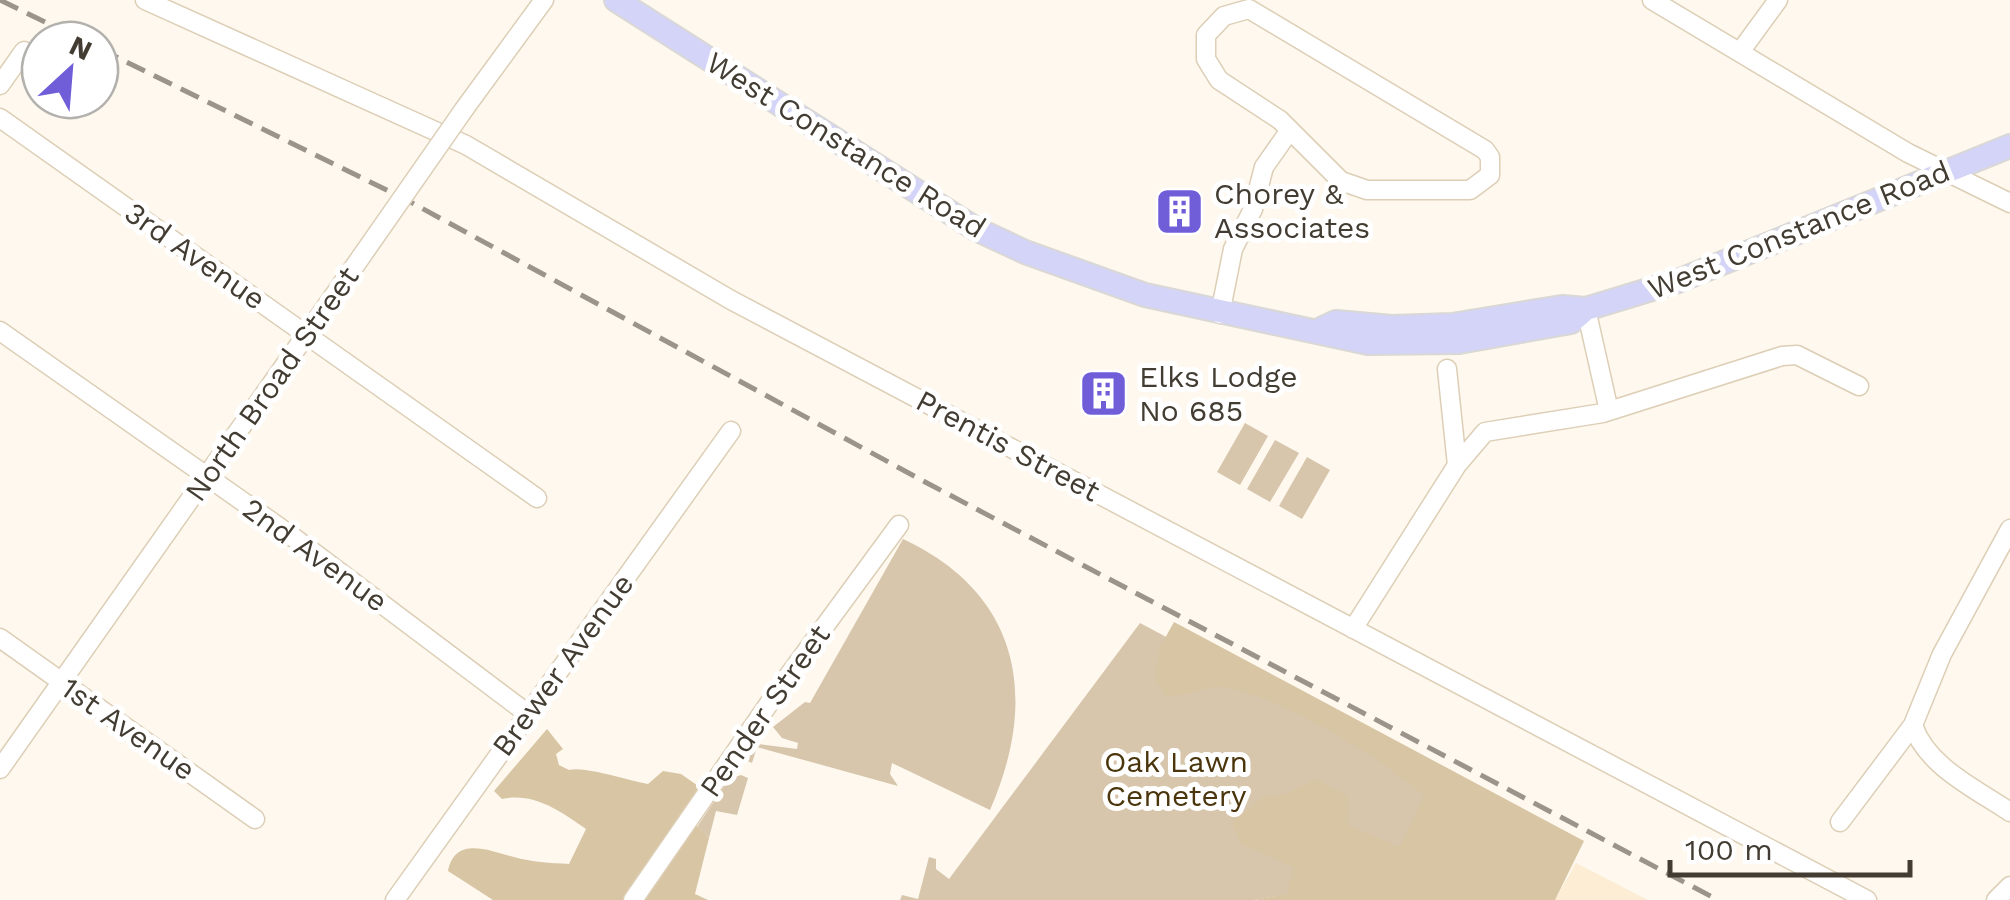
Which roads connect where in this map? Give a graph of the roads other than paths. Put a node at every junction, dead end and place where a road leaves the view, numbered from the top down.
1 (145, 0) edge
2 (544, 0) edge
3 (616, 0) edge
4 (1652, 0) edge
5 (1778, 0) edge
6 (1740, 52) junction
7 (20, 57) edge
8 (0, 85) edge
9 (0, 118) edge
10 (1290, 130) junction
11 (2010, 146) edge
12 (1946, 172) junction
13 (2010, 203) edge
14 (1586, 309) junction
15 (1220, 314) junction
16 (0, 332) edge
17 (308, 335) junction
18 (1447, 369) dead end
19 (1858, 386) dead end
20 (1610, 411) junction
21 (731, 431) dead end
22 (1457, 465) junction
23 (208, 477) junction
24 (538, 498) dead end
25 (899, 524) dead end
26 (2010, 529) edge
27 (1353, 629) junction
28 (0, 638) edge
29 (61, 682) junction
30 (528, 714) junction
31 (1913, 725) junction
32 (0, 768) edge
33 (2010, 812) edge
34 (255, 819) dead end
35 (1840, 822) dead end
36 (2010, 886) edge
37 (396, 900) edge
38 (633, 900) edge
39 (1867, 900) edge
40 (1996, 900) edge

1 - 27 street, Prentis Street
2 - 17 street, North Broad Street, bridge
3 - 15 main road, West Constance Road
4 - 6 street
5 - 6 street
6 - 12 street
7 - 8 street
9 - 17 street, 3rd Avenue
10 - 10 street
10 - 15 street
11 - 12 main road, West Constance Road
12 - 13 street
12 - 14 main road, West Constance Road
14 - 15 main road, West Constance Road
14 - 20 street
16 - 23 street, 2nd Avenue
17 - 23 street, North Broad Street
17 - 24 street, 3rd Avenue
18 - 22 street
19 - 20 street
20 - 22 street
21 - 30 street, Brewer Avenue
22 - 27 street
23 - 29 street, North Broad Street
23 - 30 street, 2nd Avenue
25 - 38 street, Pender Street
26 - 31 street
27 - 39 street, Prentis Street
28 - 29 street, 1st Avenue
29 - 32 street, North Broad Street
29 - 34 street, 1st Avenue
30 - 37 street, Brewer Avenue
31 - 33 street
31 - 35 street
36 - 40 street

